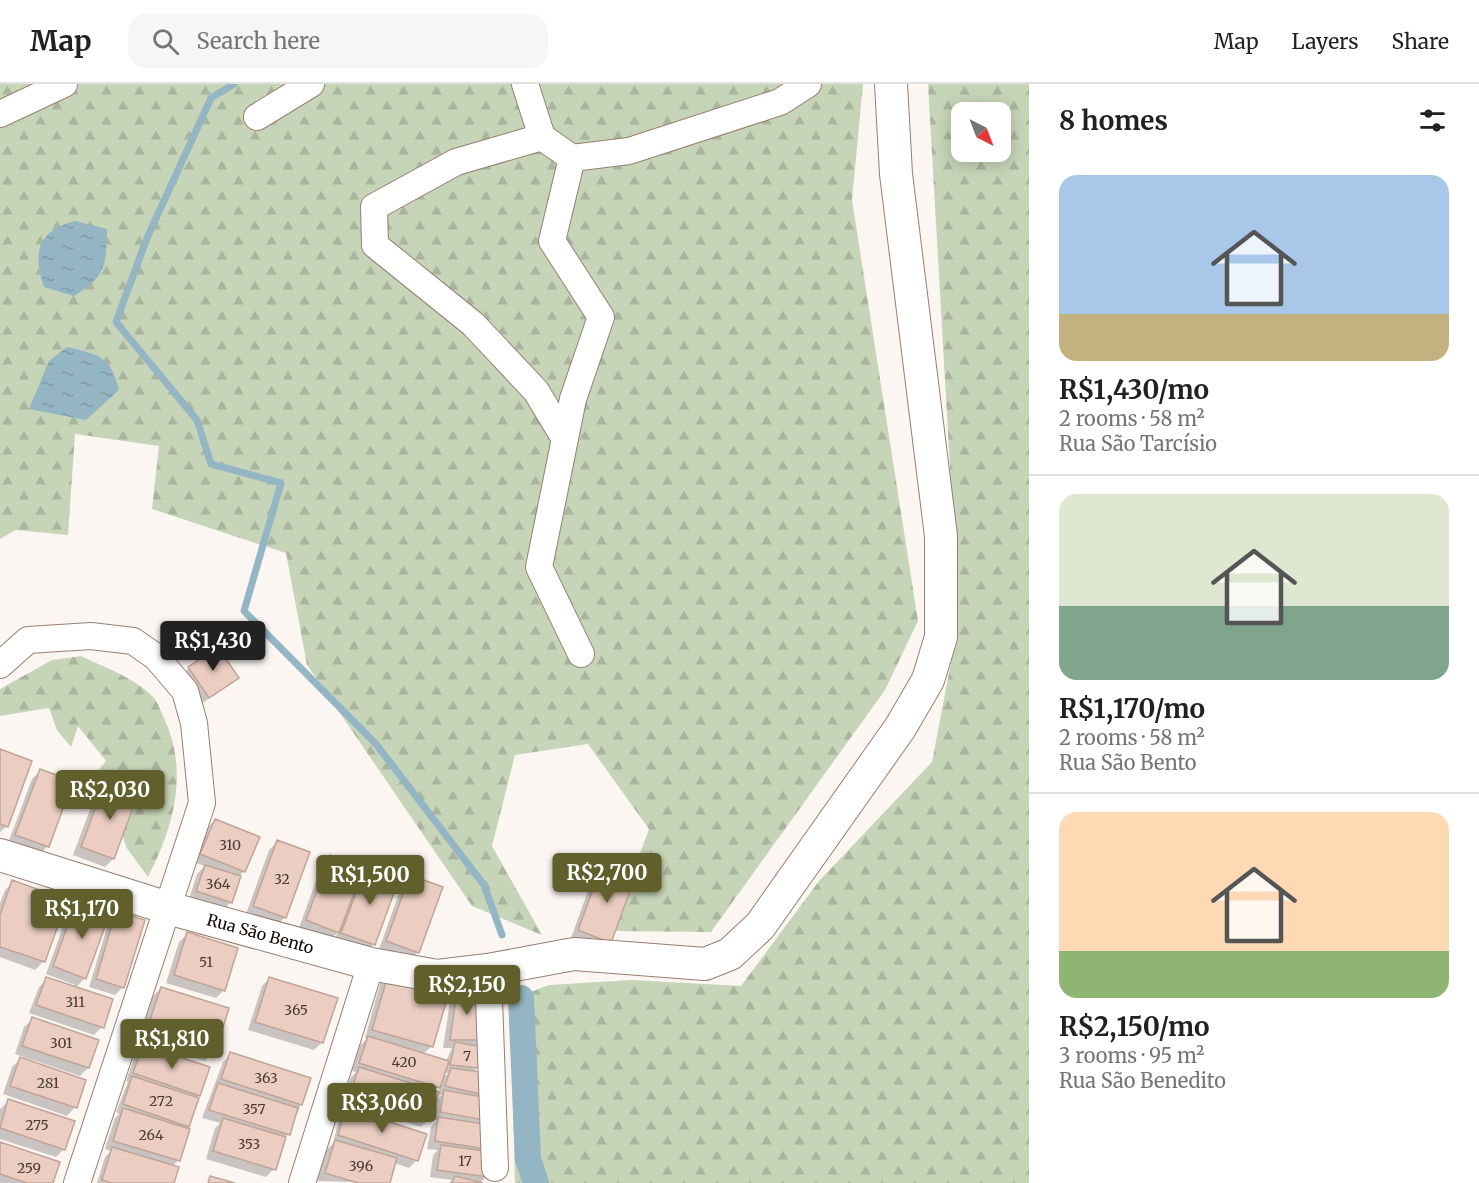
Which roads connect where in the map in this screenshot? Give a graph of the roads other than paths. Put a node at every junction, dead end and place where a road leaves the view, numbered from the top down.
1 (64, 84) edge
2 (311, 84) edge
3 (525, 84) edge
4 (808, 84) edge
5 (891, 84) edge
6 (0, 114) edge
7 (257, 117) dead end
8 (542, 137) junction
9 (573, 158) junction
10 (565, 440) junction
11 (581, 654) dead end
12 (0, 666) edge
13 (0, 855) edge
14 (168, 908) junction
15 (371, 964) junction
16 (488, 970) junction
17 (495, 1168) dead end
18 (77, 1183) edge
19 (302, 1183) edge

1 - 6 street
2 - 7 street
3 - 8 street
4 - 9 street
5 - 16 street, Rua São Bento
8 - 9 street
8 - 10 street
9 - 10 street
10 - 11 street
12 - 14 street
13 - 14 street, Rua São Bento
14 - 15 street, Rua São Bento
14 - 18 street
15 - 16 street, Rua São Bento
15 - 19 street
16 - 17 street

